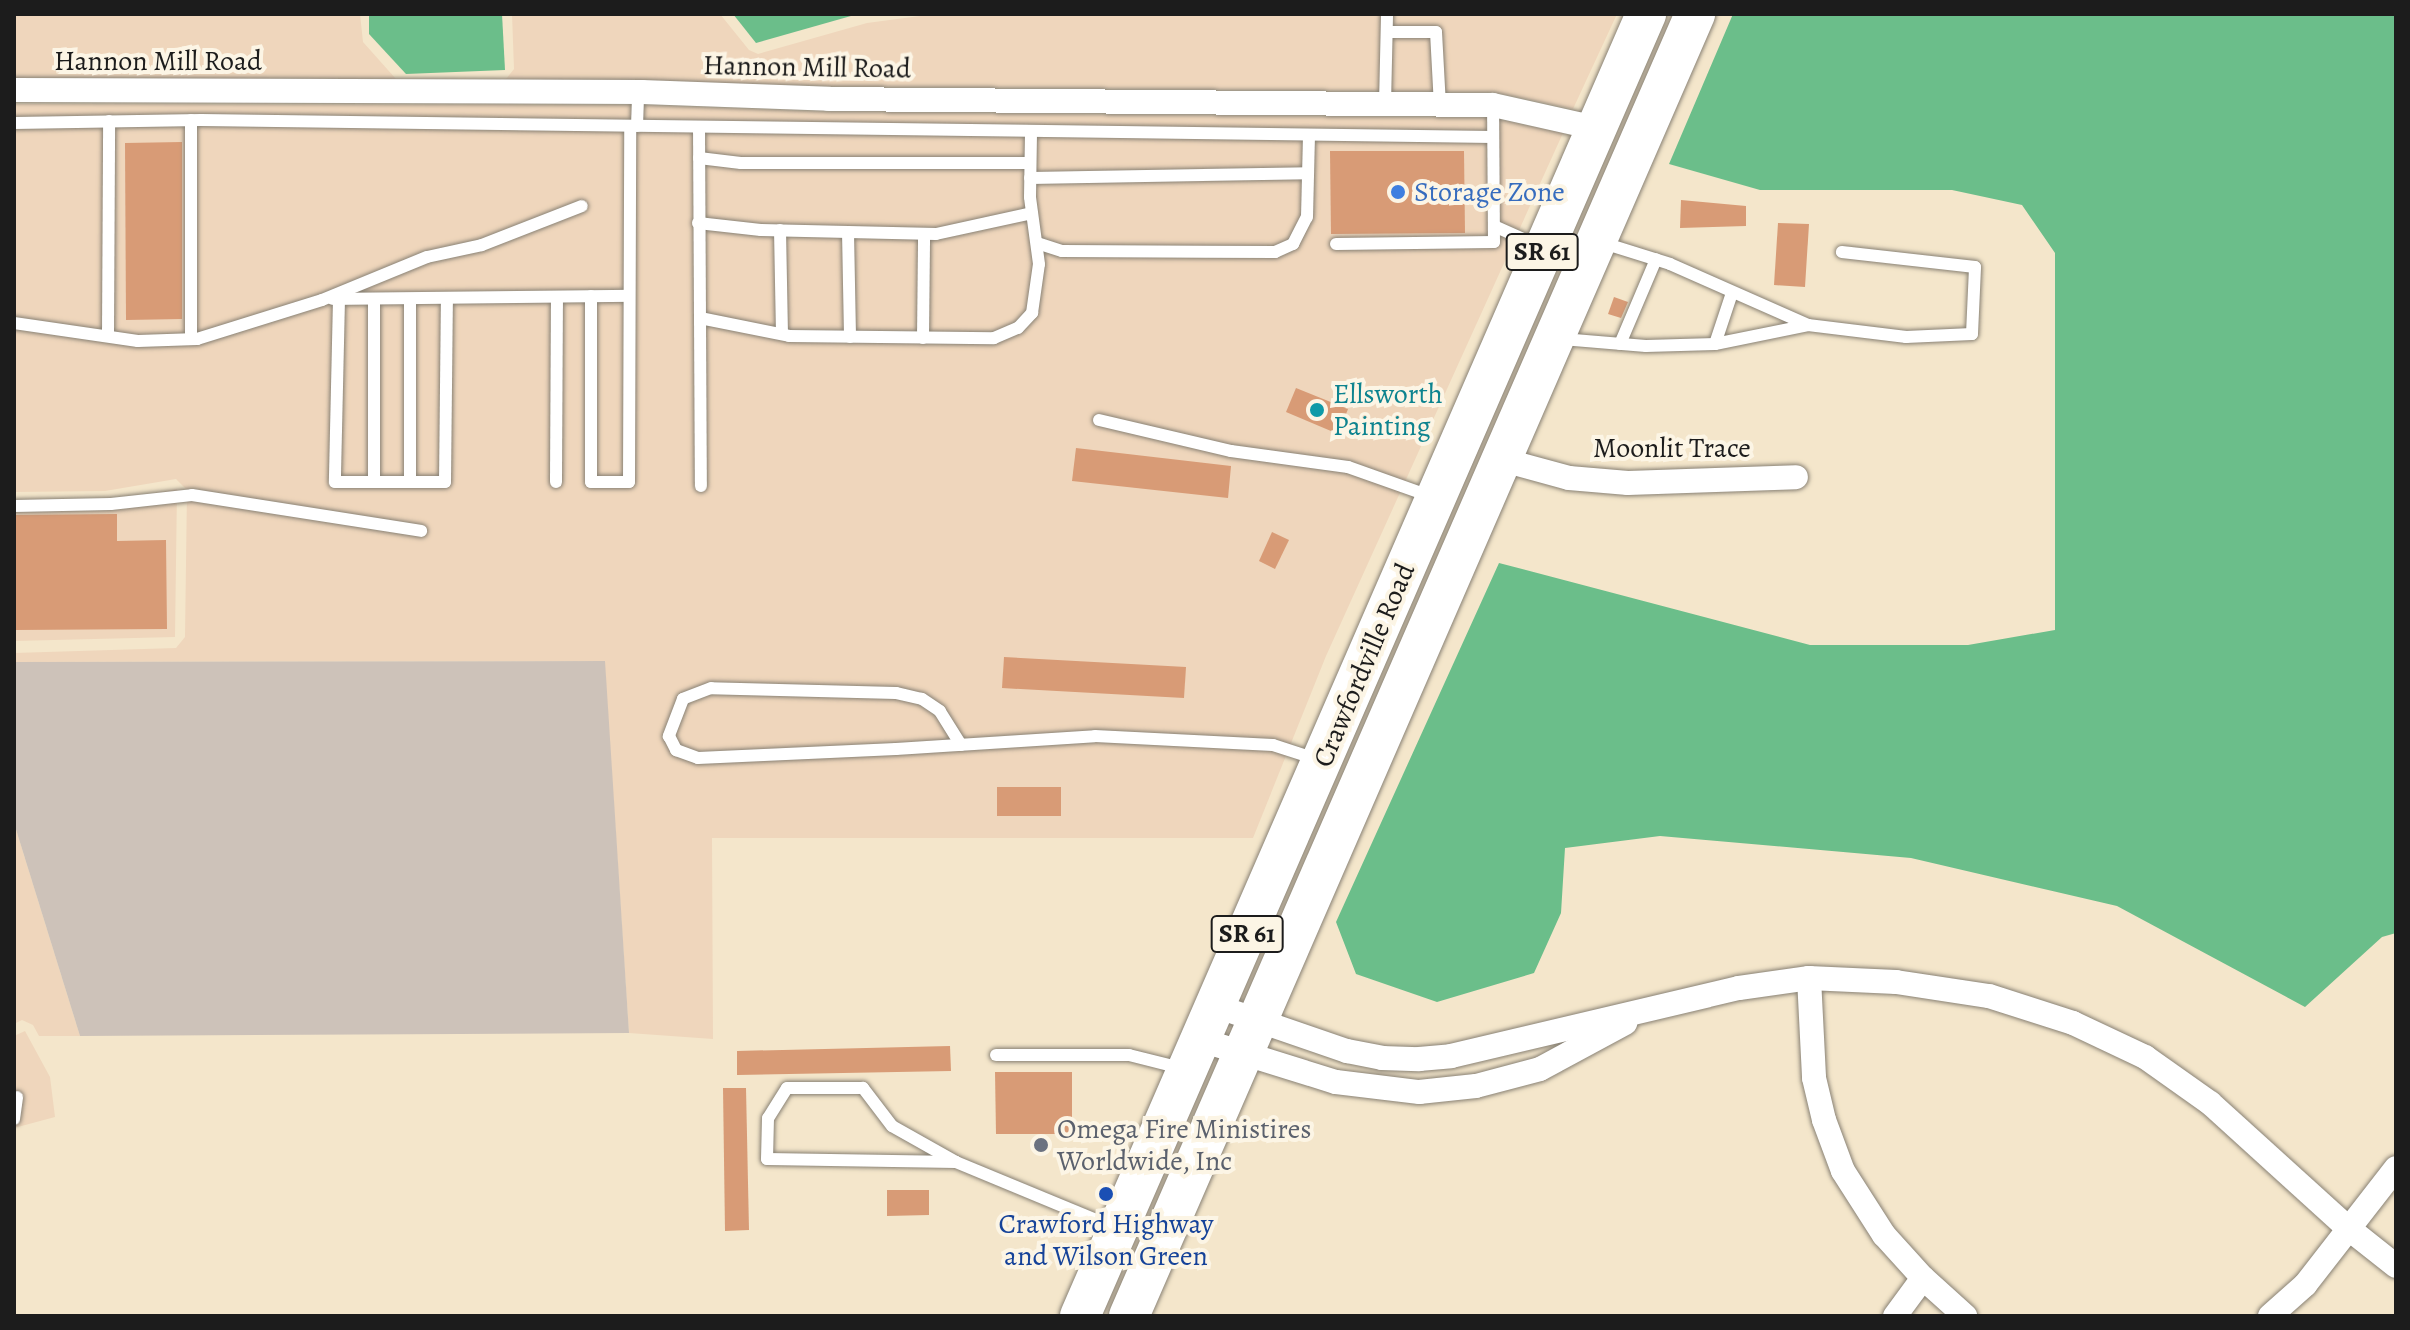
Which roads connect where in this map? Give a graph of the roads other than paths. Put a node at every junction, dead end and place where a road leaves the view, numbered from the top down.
1 (1387, 14) edge
2 (1646, 14) edge
3 (1695, 14) edge
4 (1387, 32) junction
5 (14, 90) edge
6 (638, 92) junction
7 (1659, 97) junction
8 (1385, 104) junction
9 (1440, 105) junction
10 (1493, 105) junction
11 (191, 120) junction
12 (109, 121) junction
13 (14, 123) edge
14 (634, 126) junction
15 (699, 127) junction
16 (1596, 128) junction
17 (1031, 131) junction
18 (1309, 135) junction
19 (1493, 137) junction
20 (699, 158) junction
21 (1030, 163) junction
22 (1308, 173) junction
23 (1030, 178) junction
24 (582, 206) dead end
25 (1032, 213) junction
26 (698, 223) junction
27 (1494, 226) junction
28 (1603, 227) junction
29 (780, 230) junction
30 (848, 232) junction
31 (924, 234) junction
32 (1037, 243) junction
33 (1336, 244) dead end
34 (1544, 248) junction
35 (1842, 252) dead end
36 (1656, 259) junction
37 (1732, 293) junction
38 (591, 296) junction
39 (629, 296) junction
40 (557, 297) junction
41 (447, 298) junction
42 (339, 299) junction
43 (374, 299) junction
44 (410, 299) junction
45 (322, 300) junction
46 (700, 318) junction
47 (14, 323) edge
48 (1808, 325) junction
49 (782, 334) junction
50 (108, 336) junction
51 (850, 337) junction
52 (923, 338) junction
53 (191, 339) junction
54 (1555, 339) junction
55 (1620, 344) junction
56 (1715, 344) junction
57 (1099, 420) dead end
58 (1503, 460) junction
59 (1796, 477) dead end
60 (374, 482) junction
61 (410, 482) junction
62 (556, 482) dead end
63 (701, 486) dead end
64 (1436, 498) junction
65 (14, 506) edge
66 (421, 531) dead end
67 (1408, 563) junction
68 (1411, 669) junction
69 (1345, 709) junction
70 (961, 745) junction
71 (1323, 761) junction
72 (1346, 818) junction
73 (1809, 978) junction
74 (1657, 1006) junction
75 (1250, 1037) junction
76 (1201, 1039) junction
77 (996, 1055) dead end
78 (1451, 1056) junction
79 (1455, 1088) junction
80 (17, 1097) dead end
81 (14, 1119) edge
82 (956, 1162) junction
83 (2396, 1168) edge
84 (2348, 1228) junction
85 (1118, 1229) junction
86 (2396, 1266) edge
87 (1923, 1278) junction
88 (1080, 1316) edge
89 (1129, 1316) edge
90 (1895, 1316) edge
91 (1965, 1316) edge
92 (2270, 1316) edge

1 - 4 lane
2 - 16 main road, Crawfordville Road / SR 61
3 - 7 main road, Crawfordville Road / SR 61
4 - 8 lane
4 - 9 lane
5 - 6 street, Hannon Mill Road
6 - 8 street, Hannon Mill Road
6 - 14 lane
7 - 16 main road
7 - 28 main road, Crawfordville Road / SR 61
8 - 9 street, Hannon Mill Road
9 - 10 street, Hannon Mill Road
10 - 16 street, Hannon Mill Road
10 - 19 lane
11 - 12 lane
11 - 14 lane
11 - 53 lane
12 - 13 lane
12 - 50 lane
14 - 15 lane
14 - 39 lane
15 - 17 lane
15 - 20 lane
16 - 28 main road
16 - 34 main road, Crawfordville Road / SR 61
17 - 18 lane
17 - 21 lane
18 - 19 lane
18 - 22 lane
19 - 27 lane
20 - 21 lane
20 - 26 lane
21 - 23 lane
22 - 23 lane
22 - 32 lane
23 - 25 lane
24 - 45 lane
25 - 31 lane
25 - 32 lane
26 - 29 lane
26 - 46 lane
27 - 33 lane
27 - 34 lane
28 - 36 lane
28 - 54 main road, Crawfordville Road / SR 61
29 - 30 lane
29 - 49 lane
30 - 31 lane
30 - 51 lane
31 - 52 lane
32 - 52 lane
34 - 64 main road, Crawfordville Road / SR 61
35 - 48 lane
36 - 37 lane
36 - 55 lane
37 - 48 lane
37 - 56 lane
38 - 39 lane
38 - 39 lane
38 - 40 lane
40 - 41 lane
40 - 62 lane
41 - 44 lane
41 - 61 lane
42 - 43 lane
42 - 45 lane
42 - 60 lane
43 - 44 lane
43 - 60 lane
44 - 61 lane
45 - 53 lane
46 - 49 lane
46 - 63 lane
47 - 50 lane
48 - 56 lane
49 - 51 lane
50 - 53 lane
51 - 52 lane
54 - 55 lane
54 - 58 main road, Crawfordville Road / SR 61
55 - 56 lane
57 - 64 lane
58 - 59 street, Moonlit Trace
58 - 68 main road, Crawfordville Road / SR 61
60 - 61 lane
64 - 67 main road, Crawfordville Road / SR 61
65 - 66 lane
67 - 68 main road
67 - 69 main road, Crawfordville Road / SR 61
68 - 72 main road, Crawfordville Road / SR 61
69 - 71 main road, Crawfordville Road / SR 61
69 - 72 main road
70 - 70 lane
70 - 71 lane
71 - 76 main road, Crawfordville Road / SR 61
72 - 75 main road, Crawfordville Road / SR 61
73 - 74 street
73 - 84 street
73 - 87 street
74 - 78 street
74 - 79 street
75 - 76 street
75 - 76 street
75 - 78 street
75 - 79 street
75 - 89 main road, Crawfordville Road / SR 61
76 - 77 lane
76 - 85 main road, Crawfordville Road / SR 61
78 - 79 street
80 - 81 lane
82 - 82 lane
82 - 85 lane
83 - 84 street
84 - 86 street
84 - 92 street
85 - 88 main road, Crawfordville Road / SR 61
87 - 90 street
87 - 91 street

